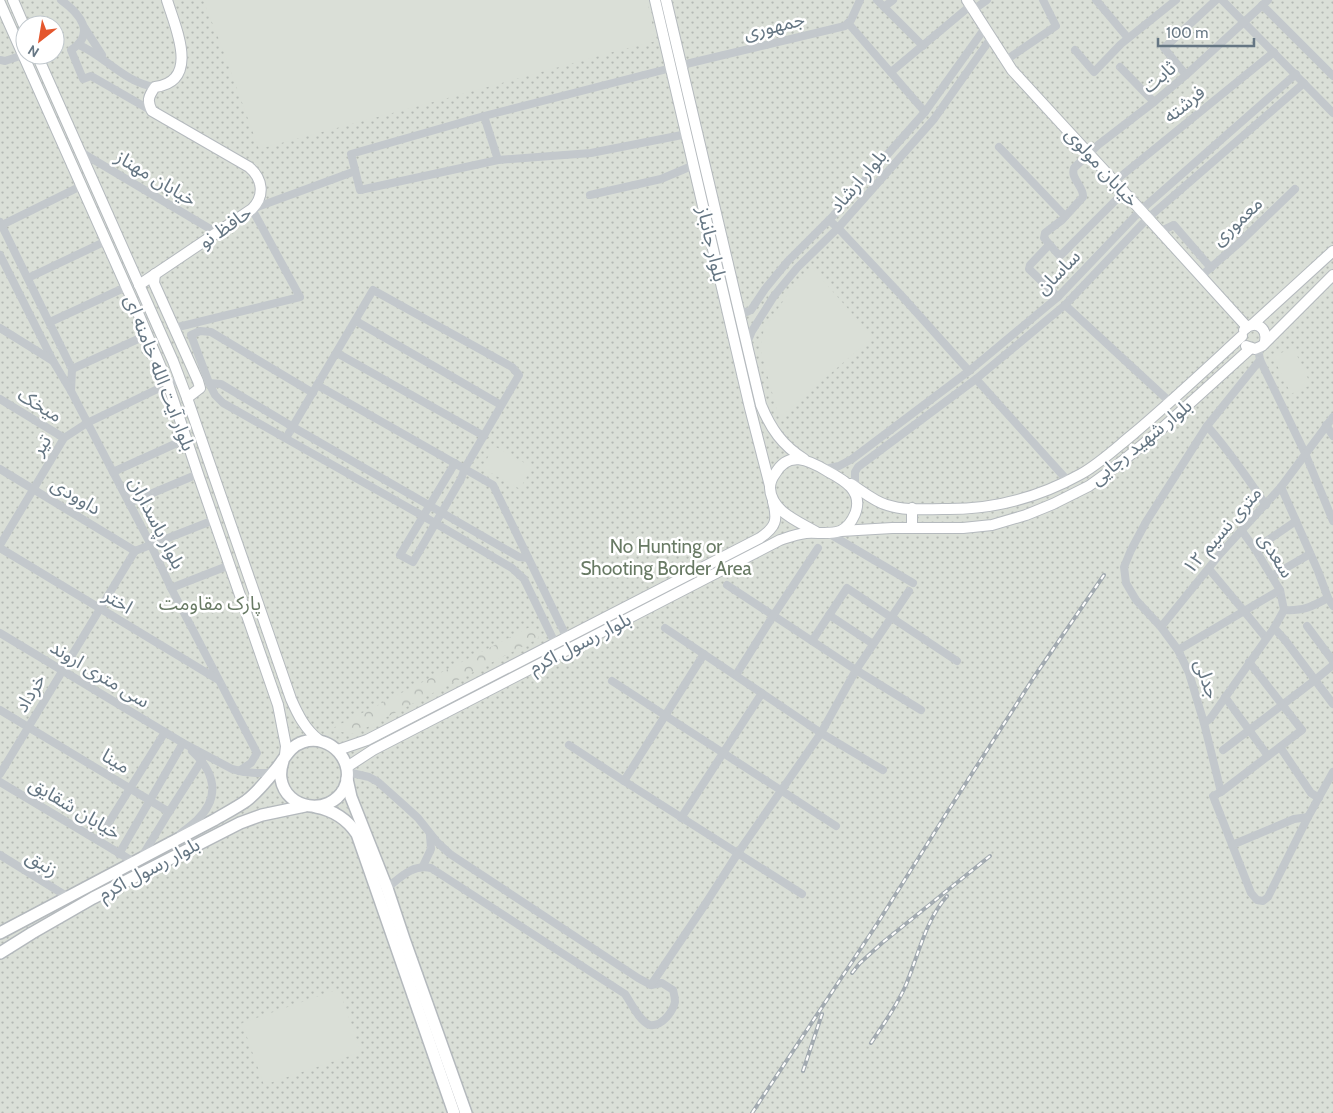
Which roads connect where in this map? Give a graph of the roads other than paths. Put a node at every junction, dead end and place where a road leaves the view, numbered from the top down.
1 (13, 0) edge
2 (61, 0) edge
3 (167, 0) edge
4 (655, 0) edge
5 (666, 0) edge
6 (852, 0) edge
7 (877, 0) edge
8 (894, 0) edge
9 (987, 0) edge
10 (1043, 0) edge
11 (1097, 0) edge
12 (1176, 0) edge
13 (1216, 0) edge
14 (1222, 0) edge
15 (1265, 2) edge
16 (0, 3) edge
17 (858, 4) edge
18 (970, 5) edge
19 (884, 7) junction
20 (19, 15) edge
21 (1243, 22) junction
22 (848, 23) junction
23 (84, 27) junction
24 (985, 28) junction
25 (15, 37) edge
26 (991, 38) junction
27 (1128, 38) junction
28 (79, 45) junction
29 (923, 46) junction
30 (1075, 50) dead end
31 (1274, 52) junction
32 (15, 58) edge
33 (0, 60) edge
34 (1006, 60) junction
35 (107, 62) junction
36 (28, 65) edge
37 (32, 65) edge
38 (41, 65) edge
39 (682, 65) junction
40 (1120, 67) dead end
41 (29, 68) junction
42 (671, 68) junction
43 (891, 72) junction
44 (1296, 74) junction
45 (1186, 75) junction
46 (1333, 76) edge
47 (1304, 83) junction
48 (155, 87) junction
49 (1154, 102) junction
50 (152, 111) junction
51 (925, 112) junction
52 (1333, 113) edge
53 (484, 116) junction
54 (686, 134) junction
55 (999, 147) dead end
56 (79, 150) junction
57 (1090, 154) junction
58 (498, 160) junction
59 (694, 165) junction
60 (350, 173) dead end
61 (1114, 181) junction
62 (81, 186) junction
63 (1295, 189) dead end
64 (1124, 192) junction
65 (590, 195) dead end
66 (252, 209) junction
67 (1145, 214) junction
68 (1066, 216) junction
69 (829, 220) junction
70 (0, 224) edge
71 (838, 228) junction
72 (1161, 232) junction
73 (218, 233) junction
74 (106, 241) junction
75 (1050, 245) junction
76 (1333, 251) edge
77 (1, 258) edge
78 (1211, 268) junction
79 (155, 274) junction
80 (1333, 275) edge
81 (1201, 276) junction
82 (28, 278) junction
83 (139, 285) junction
84 (126, 287) junction
85 (1058, 297) junction
86 (1065, 305) junction
87 (739, 311) junction
88 (356, 321) junction
89 (50, 322) junction
90 (0, 328) edge
91 (174, 328) junction
92 (1247, 329) junction
93 (147, 335) junction
94 (747, 343) junction
95 (1258, 346) junction
96 (337, 353) junction
97 (53, 360) junction
98 (1260, 360) junction
99 (72, 369) junction
100 (969, 371) junction
101 (976, 379) junction
102 (180, 380) junction
103 (209, 383) junction
104 (168, 384) junction
105 (317, 385) junction
106 (71, 391) junction
107 (313, 393) junction
108 (187, 398) junction
109 (0, 399) edge
110 (1170, 402) junction
111 (501, 405) junction
112 (1333, 416) edge
113 (87, 423) junction
114 (1326, 425) junction
115 (1207, 426) junction
116 (293, 427) junction
117 (484, 436) junction
118 (1333, 436) edge
119 (64, 438) junction
120 (286, 438) junction
121 (186, 439) junction
122 (1305, 453) junction
123 (805, 460) junction
124 (455, 462) junction
125 (358, 464) junction
126 (465, 468) junction
127 (0, 469) edge
128 (825, 469) junction
129 (113, 472) junction
130 (198, 474) junction
131 (352, 476) junction
132 (843, 479) junction
133 (1067, 480) junction
134 (855, 486) junction
135 (770, 487) junction
136 (1281, 488) junction
137 (33, 489) junction
138 (1333, 498) edge
139 (773, 500) junction
140 (1325, 502) junction
141 (129, 503) junction
142 (429, 505) junction
143 (1266, 505) junction
144 (912, 508) junction
145 (442, 512) junction
146 (423, 516) junction
147 (214, 520) junction
148 (1296, 521) junction
149 (1333, 521) edge
150 (435, 523) junction
151 (912, 528) junction
152 (1242, 530) junction
153 (840, 531) junction
154 (823, 533) junction
155 (151, 545) junction
156 (0, 547) edge
157 (818, 548) dead end
158 (1255, 549) junction
159 (134, 551) junction
160 (1310, 554) junction
161 (519, 557) junction
162 (528, 558) junction
163 (230, 565) junction
164 (512, 568) junction
165 (1209, 569) junction
166 (1272, 576) junction
167 (913, 583) dead end
168 (727, 585) dead end
169 (171, 588) junction
170 (1280, 590) junction
171 (909, 592) dead end
172 (1328, 598) junction
173 (1333, 606) edge
174 (100, 609) junction
175 (1284, 610) junction
176 (1244, 611) junction
177 (829, 615) junction
178 (556, 616) junction
179 (773, 616) junction
180 (891, 618) junction
181 (545, 622) junction
182 (1161, 626) junction
183 (1307, 626) dead end
184 (665, 628) dead end
185 (1274, 628) junction
186 (580, 631) junction
187 (0, 633) edge
188 (567, 638) junction
189 (1266, 638) junction
190 (585, 641) junction
191 (812, 641) junction
192 (555, 644) junction
193 (873, 644) junction
194 (1178, 650) junction
195 (704, 654) junction
196 (957, 661) dead end
197 (1333, 661) edge
198 (1249, 662) junction
199 (1333, 665) edge
200 (62, 670) junction
201 (856, 670) junction
202 (736, 675) junction
203 (219, 680) junction
204 (1315, 680) junction
205 (612, 681) dead end
206 (762, 693) junction
207 (1225, 697) junction
208 (1282, 704) junction
209 (1333, 704) edge
210 (0, 710) edge
211 (921, 710) dead end
212 (665, 716) junction
213 (1204, 723) junction
214 (28, 727) junction
215 (1248, 730) junction
216 (164, 732) junction
217 (821, 733) junction
218 (319, 740) junction
219 (183, 743) junction
220 (570, 746) dead end
221 (1280, 747) junction
222 (338, 750) junction
223 (1223, 750) dead end
224 (723, 753) junction
225 (1268, 756) junction
226 (284, 758) junction
227 (202, 760) junction
228 (275, 770) junction
229 (883, 770) dead end
230 (239, 771) junction
231 (347, 772) junction
232 (1333, 772) edge
233 (0, 774) edge
234 (624, 781) junction
235 (0, 782) edge
236 (130, 788) junction
237 (780, 791) junction
238 (1221, 792) junction
239 (1319, 798) junction
240 (149, 800) junction
241 (310, 806) junction
242 (169, 812) junction
243 (1308, 816) junction
244 (681, 818) junction
245 (836, 826) dead end
246 (430, 834) junction
247 (98, 840) junction
248 (167, 844) junction
249 (1232, 845) junction
250 (738, 853) junction
251 (119, 854) junction
252 (0, 856) edge
253 (137, 860) junction
254 (423, 866) junction
255 (387, 888) junction
256 (802, 894) dead end
257 (68, 897) junction
258 (1, 931) edge
259 (0, 953) edge
260 (651, 985) junction
261 (454, 1113) edge
262 (466, 1113) edge

1 - 20 main road
2 - 23 street
3 - 48 main road
4 - 42 main road, بلوار جانباز
5 - 39 main road, بلوار جانباز
6 - 17 street
7 - 19 street
8 - 19 street
9 - 18 street
10 - 34 street
11 - 27 street
12 - 27 street
13 - 45 street
14 - 21 street
15 - 21 street, ثابت
15 - 46 street
16 - 25 main road, بلوار آیت الله خامنه ای
17 - 22 street
18 - 24 main road, خیابان مولوی
18 - 29 street
19 - 29 street
21 - 31 street
21 - 45 street, ثابت
22 - 39 street, جمهوری
22 - 43 street
23 - 28 street
23 - 35 street
24 - 26 main road, خیابان مولوی
24 - 51 street, بلوار ارشاد
26 - 34 main road, خیابان مولوی
26 - 71 street, بلوار ارشاد
27 - 30 street
28 - 35 street
28 - 50 street
29 - 43 street
31 - 44 street
31 - 61 street, فرشته
32 - 33 street
34 - 57 main road, خیابان مولوی
35 - 48 street
36 - 41 main road, بلوار آیت الله خامنه ای
37 - 41 main road
38 - 56 main road, بلوار آیت الله خامنه ای
39 - 42 main road
39 - 87 main road, بلوار جانباز
40 - 49 street
41 - 62 main road, بلوار آیت الله خامنه ای
42 - 53 street
42 - 54 main road, بلوار جانباز
43 - 51 street
44 - 47 street
44 - 67 street, ساسان
45 - 49 street, ثابت
47 - 52 street
47 - 67 street, ساسان
48 - 50 main road
49 - 57 street, ثابت
50 - 66 main road, حافظ نو
51 - 69 street, بلوار ارشاد
53 - 58 street
53 - 58 street
54 - 58 street
54 - 59 main road, بلوار جانباز
55 - 68 street
56 - 73 street, خیابان مهناز
56 - 83 main road, بلوار آیت الله خامنه ای
57 - 61 main road, خیابان مولوی
57 - 68 street, ثابت
59 - 65 street
59 - 135 main road, بلوار جانباز
60 - 66 street
61 - 64 main road, خیابان مولوی
62 - 70 street
62 - 74 main road, بلوار آیت الله خامنه ای
63 - 78 street, معموری
64 - 67 main road, خیابان مولوی
64 - 75 street
66 - 73 main road, حافظ نو
66 - 91 street
67 - 72 main road, خیابان مولوی
67 - 85 street, ساسان
67 - 86 street, ساسان
68 - 75 street
69 - 71 street
69 - 87 street, بلوار ارشاد
70 - 82 street, بلوار پاسداران
71 - 94 street, بلوار ارشاد
71 - 100 street
72 - 78 street
72 - 81 main road, خیابان مولوی
73 - 79 main road, حافظ نو
74 - 82 street
74 - 84 main road, بلوار آیت الله خامنه ای
75 - 85 street
76 - 92 main road, بلوار شهید رجایی
77 - 97 street, بلوار پاسداران
78 - 81 street, معموری
79 - 83 main road, حافظ نو
79 - 91 main road
80 - 95 main road, بلوار شهید رجایی
81 - 92 main road, خیابان مولوی
82 - 89 street, بلوار پاسداران
83 - 102 main road, بلوار آیت الله خامنه ای
84 - 89 street
84 - 93 main road, بلوار آیت الله خامنه ای
85 - 100 street, ساسان
86 - 101 street, ساسان
86 - 110 street
87 - 94 main road, بلوار جانباز
88 - 96 street
88 - 111 street
88 - 111 street
89 - 99 street, بلوار پاسداران
90 - 97 street
91 - 108 main road
92 - 95 main road
92 - 95 main road
92 - 110 main road, بلوار شهید رجایی
93 - 99 street
93 - 104 main road, بلوار آیت الله خامنه ای
94 - 123 main road, بلوار جانباز
95 - 98 street
95 - 151 main road, بلوار شهید رجایی
96 - 105 street
96 - 117 street
97 - 106 street, بلوار پاسداران
98 - 115 street, جدلی
98 - 122 street
99 - 106 street, بلوار پاسداران
100 - 128 street, ساسان
101 - 133 street
101 - 134 street, ساسان
102 - 104 street, تیر
102 - 108 main road, بلوار آیت الله خامنه ای
103 - 107 street
103 - 116 street
103 - 120 street
104 - 113 street, تیر
104 - 121 main road, بلوار آیت الله خامنه ای
105 - 107 street
105 - 124 street
106 - 113 street, بلوار پاسداران
107 - 116 street
108 - 218 main road, بلوار آیت الله خامنه ای
109 - 119 street, میخک
110 - 133 main road, بلوار شهید رجایی
111 - 117 street
112 - 114 street, ۱۲ متری نسیم
113 - 119 street, تیر
113 - 129 street, بلوار پاسداران
114 - 118 street
114 - 122 street, ۱۲ متری نسیم
115 - 143 street
115 - 182 street, جدلی
116 - 120 street
116 - 125 street
117 - 126 street
119 - 137 street, تیر
120 - 131 street
121 - 129 street
121 - 130 main road, بلوار آیت الله خامنه ای
122 - 136 street, ۱۲ متری نسیم
122 - 140 street
123 - 128 main road
123 - 135 main road
124 - 126 street
124 - 142 street
125 - 131 street
125 - 142 street
126 - 145 street
126 - 162 street
127 - 137 street, داوودی
128 - 132 main road
129 - 141 street, بلوار پاسداران
130 - 141 street
130 - 147 main road, بلوار آیت الله خامنه ای
131 - 146 street
132 - 134 main road, بلوار شهید رجایی
132 - 153 main road
133 - 144 main road, بلوار شهید رجایی
134 - 144 main road, بلوار شهید رجایی
135 - 139 main road
136 - 143 street, ۱۲ متری نسیم
136 - 148 street
137 - 156 street, تیر
137 - 159 street, داوودی
138 - 140 street
139 - 154 main road
139 - 186 main road, بلوار رسول اکرم
140 - 149 street
141 - 155 street, بلوار پاسداران
142 - 145 street
142 - 146 street
143 - 152 street, ۱۲ متری نسیم
144 - 151 main road
145 - 150 street
145 - 161 street
146 - 150 street
146 - 150 street
147 - 155 street
147 - 163 main road, بلوار آیت الله خامنه ای
148 - 158 street
148 - 160 street
150 - 164 street
151 - 153 main road, بلوار شهید رجایی
152 - 158 street, سعدی
152 - 165 street, ۱۲ متری نسیم
153 - 154 main road
154 - 167 street
154 - 190 main road, بلوار رسول اکرم
155 - 159 street
155 - 169 street, بلوار پاسداران
156 - 174 street, اختر
157 - 179 street
158 - 166 street, سعدی
159 - 174 street, خرداد
160 - 166 street
160 - 172 street
161 - 162 street
161 - 164 street
162 - 178 street
163 - 169 street
163 - 226 main road, بلوار آیت الله خامنه ای
164 - 181 street
165 - 176 street
165 - 182 street, ۱۲ متری نسیم
166 - 170 street, سعدی
168 - 179 street
169 - 203 street, بلوار پاسداران
170 - 175 street, سعدی
170 - 176 street
171 - 180 street
172 - 173 street
172 - 175 street
174 - 200 street, خرداد
174 - 203 street, اختر
175 - 185 street
176 - 189 street
176 - 194 street
177 - 180 street
177 - 191 street
177 - 193 street
178 - 181 street
178 - 188 street
179 - 191 street
179 - 202 street
180 - 193 street
180 - 196 street
181 - 192 street
182 - 194 street, جدلی
183 - 197 street
184 - 195 street
185 - 189 street
185 - 204 street
186 - 188 main road, بلوار رسول اکرم
186 - 190 main road
187 - 200 street, سی متری اروند
188 - 192 main road, بلوار رسول اکرم
189 - 198 street
190 - 231 main road, بلوار رسول اکرم
191 - 201 street
192 - 222 main road, بلوار رسول اکرم
193 - 201 street
194 - 213 street, جدلی
195 - 202 street
195 - 212 street
198 - 207 street
198 - 208 street
199 - 204 street
200 - 214 street, خرداد
200 - 216 street, سی متری اروند
201 - 211 street
201 - 217 street
202 - 206 street
203 - 230 street, بلوار پاسداران
204 - 208 street
204 - 209 street
205 - 212 street
206 - 217 street
206 - 224 street
207 - 213 street
207 - 215 street
208 - 215 street
208 - 221 street
210 - 214 street, مینا
212 - 224 street
212 - 234 street
213 - 238 street, جدلی
214 - 233 street, خرداد
214 - 236 street, مینا
215 - 223 street
215 - 225 street
216 - 219 street, سی متری اروند
216 - 236 street
217 - 229 street
217 - 237 street
218 - 222 highway
218 - 226 highway
219 - 227 street
219 - 230 street
219 - 240 street
220 - 234 street
221 - 225 street
221 - 239 street
222 - 231 highway
224 - 237 street
224 - 244 street
225 - 238 street
226 - 228 highway, بلوار رسول اکرم
226 - 241 highway
227 - 242 street
227 - 248 street
228 - 230 street
228 - 248 highway, بلوار رسول اکرم
231 - 241 highway
231 - 246 street
231 - 255 highway
232 - 239 street, جدلی
234 - 244 street
235 - 247 street, خیابان شقایق
236 - 240 street, مینا
236 - 247 street
237 - 245 street
237 - 250 street
238 - 249 street, جدلی
239 - 243 street, جدلی
240 - 242 street, مینا
240 - 251 street
241 - 259 highway, بلوار رسول اکرم
241 - 261 highway
242 - 253 street
243 - 249 street
243 - 249 street, جدلی
244 - 250 street
246 - 254 street
246 - 260 street
247 - 251 street, خیابان شقایق
248 - 253 highway, بلوار رسول اکرم
250 - 256 street
250 - 260 street
251 - 253 street, خیابان شقایق
252 - 257 street, زنبق
253 - 257 highway, بلوار رسول اکرم
254 - 255 street
254 - 260 street
255 - 262 highway
257 - 258 highway, بلوار رسول اکرم

